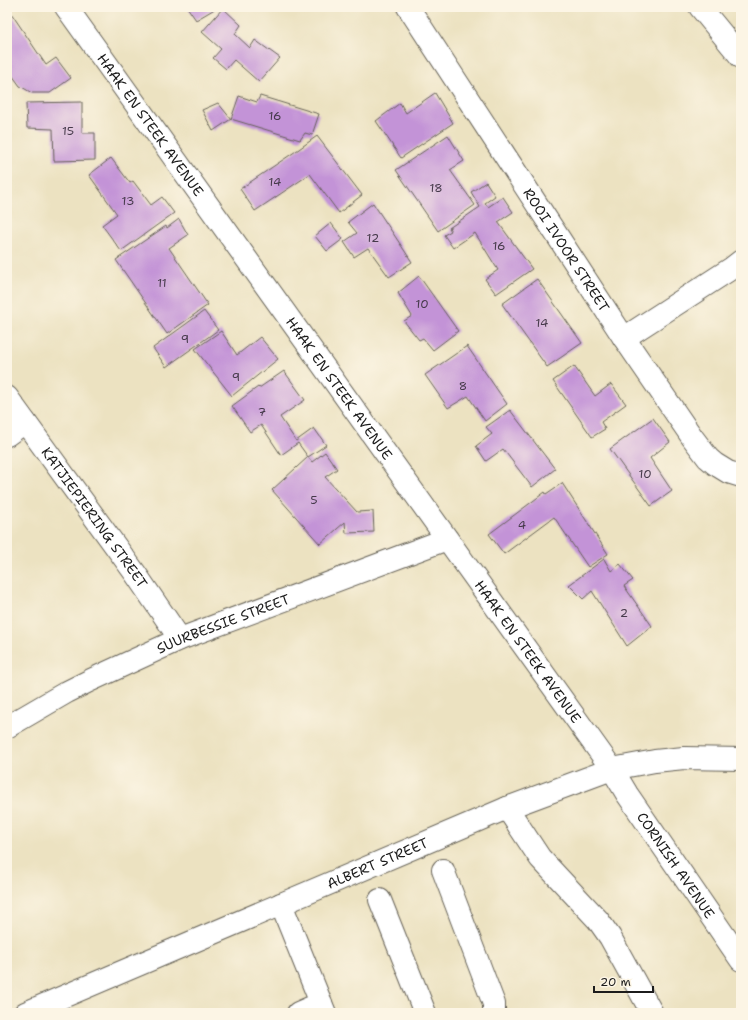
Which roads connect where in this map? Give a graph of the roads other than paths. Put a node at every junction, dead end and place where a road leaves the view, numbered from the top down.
1 (66, 7) edge
2 (408, 7) edge
3 (700, 7) edge
4 (741, 57) edge
5 (741, 261) edge
6 (624, 338) junction
7 (7, 397) edge
8 (25, 422) junction
9 (7, 435) edge
10 (741, 476) edge
11 (447, 539) junction
12 (180, 639) junction
13 (7, 727) edge
14 (741, 759) edge
15 (612, 769) junction
16 (507, 808) junction
17 (443, 870) dead end
18 (380, 900) dead end
19 (281, 904) junction
20 (741, 960) edge
21 (323, 1008) edge
22 (25, 1013) edge
23 (298, 1013) edge
24 (425, 1013) edge
25 (494, 1013) edge
26 (652, 1013) edge

1 - 11 street, HAAK EN STEEK AVENUE
2 - 6 street, ROOI IVOOR STREET
3 - 4 street
5 - 6 street
6 - 10 street, ROOI IVOOR STREET
7 - 8 street, KATJIEPIERING STREET
8 - 9 street
8 - 12 street, KATJIEPIERING STREET
11 - 12 street, SUURBESSIE STREET
11 - 15 street, HAAK EN STEEK AVENUE
12 - 13 street, SUURBESSIE STREET
14 - 15 street, ALBERT STREET
15 - 16 street, ALBERT STREET
15 - 20 street, CORNISH AVENUE
16 - 19 street, ALBERT STREET
16 - 26 street
17 - 25 street
18 - 24 street
19 - 21 street
19 - 22 street, ALBERT STREET
21 - 23 street

